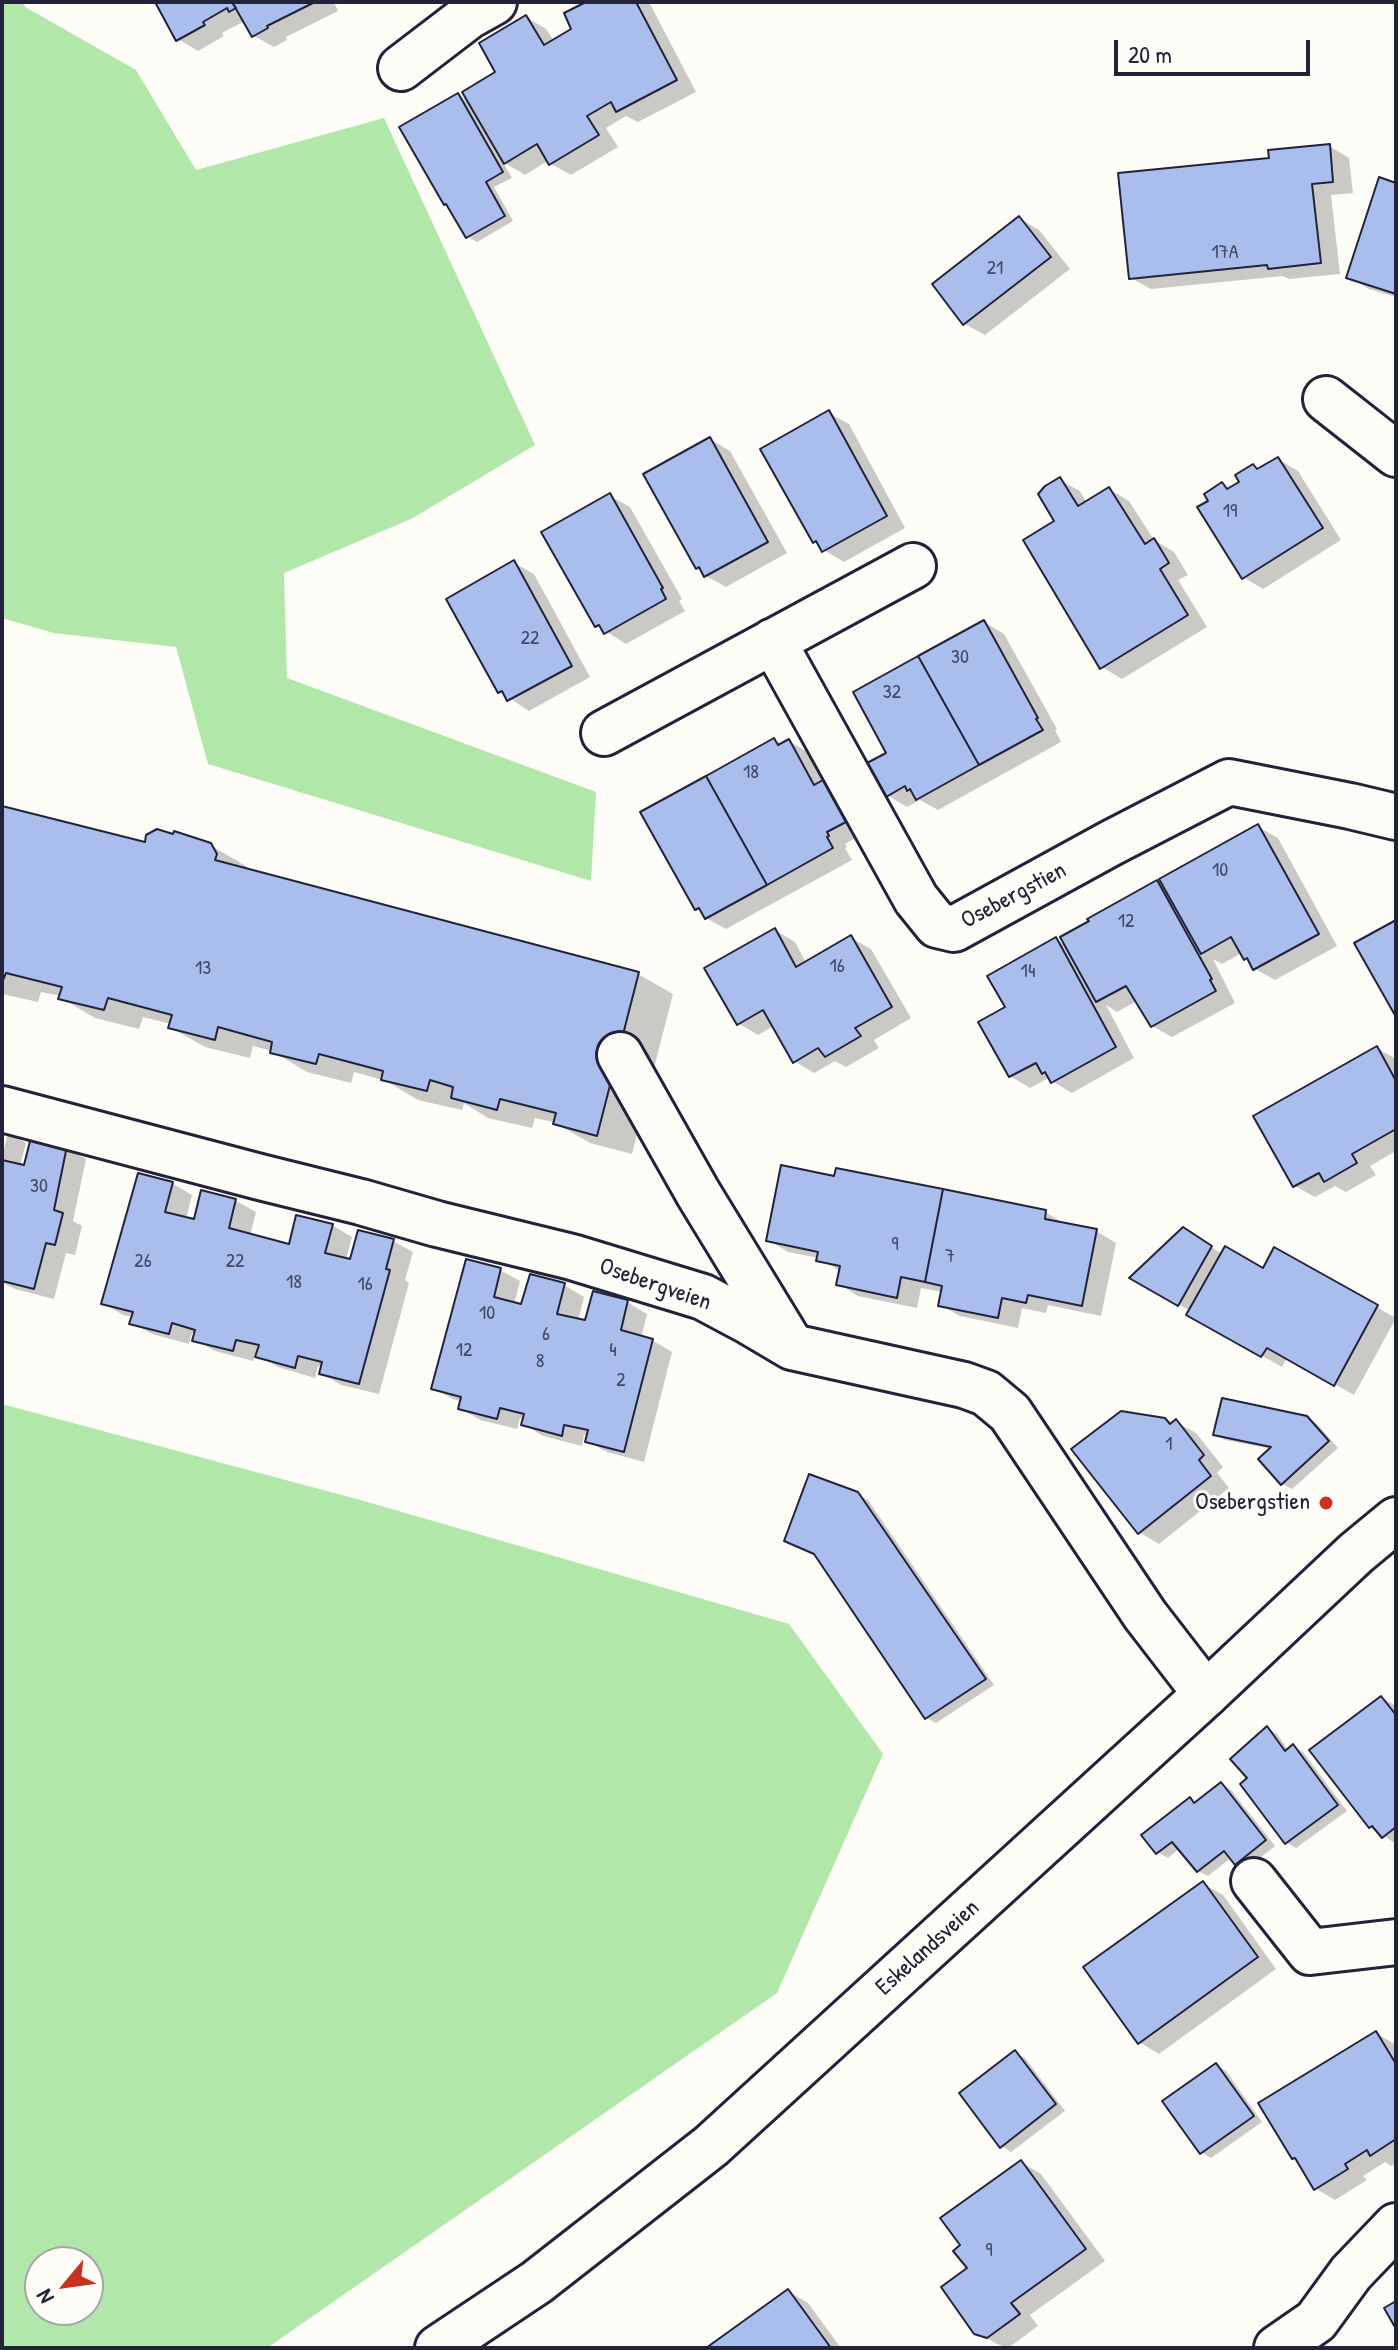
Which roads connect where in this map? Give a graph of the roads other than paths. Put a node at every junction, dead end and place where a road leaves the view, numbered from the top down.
1 (494, 2) edge
2 (401, 68) dead end
3 (1326, 399) dead end
4 (1396, 454) edge
5 (913, 566) dead end
6 (773, 641) junction
7 (604, 733) dead end
8 (1396, 817) edge
9 (620, 1055) dead end
10 (2, 1109) edge
11 (792, 1347) junction
12 (1396, 1520) edge
13 (1206, 1694) junction
14 (1254, 1881) dead end
15 (1396, 1942) edge
16 (1396, 2226) edge
17 (1325, 2334) edge
18 (438, 2348) edge
19 (1277, 2348) edge

1 - 2 street
3 - 4 street
5 - 6 street
6 - 7 street
6 - 8 street, Osebergstien
9 - 11 street
10 - 11 street, Osebergveien
11 - 13 street, Osebergveien
12 - 13 street, Eskelandsveien
13 - 18 street, Eskelandsveien
14 - 15 street
16 - 17 street
17 - 19 street

